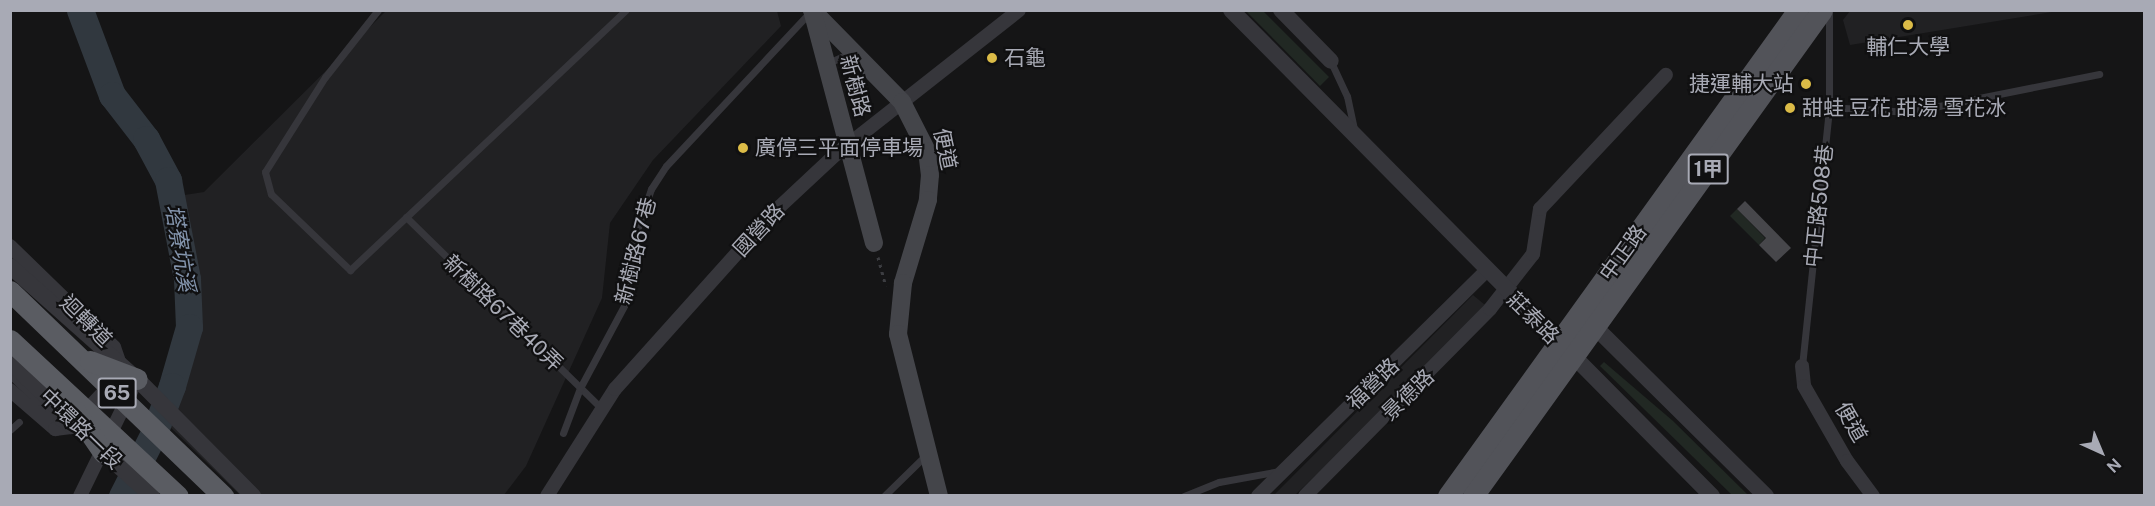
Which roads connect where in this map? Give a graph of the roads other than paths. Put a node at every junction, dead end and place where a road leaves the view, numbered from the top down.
1 (378, 10) edge
2 (626, 10) edge
3 (812, 10) edge
4 (1019, 10) edge
5 (1231, 10) edge
6 (1281, 10) edge
7 (1798, 10) edge
8 (1822, 10) edge
9 (1829, 10) edge
10 (853, 52) junction
11 (1331, 62) joint
12 (826, 63) junction
13 (2099, 74) dead end
14 (1665, 75) dead end
15 (902, 102) junction
16 (1829, 107) junction
17 (1355, 138) junction
18 (848, 144) junction
19 (406, 217) junction
20 (874, 243) dead end
21 (10, 246) edge
22 (10, 252) edge
23 (10, 266) edge
24 (1486, 271) junction
25 (1505, 289) junction
26 (10, 291) edge
27 (10, 308) edge
28 (1579, 311) junction
29 (1595, 327) junction
30 (10, 329) edge
31 (10, 340) edge
32 (1558, 343) junction
33 (1573, 358) junction
34 (10, 361) edge
35 (1802, 366) joint
36 (10, 375) edge
37 (137, 379) junction
38 (580, 388) junction
39 (10, 390) edge
40 (601, 408) junction
41 (19, 422) dead end
42 (10, 430) edge
43 (563, 433) dead end
44 (103, 453) junction
45 (929, 453) junction
46 (1284, 471) junction
47 (80, 495) edge
48 (152, 495) edge
49 (178, 495) edge
50 (223, 495) edge
51 (253, 495) edge
52 (547, 495) edge
53 (884, 495) edge
54 (939, 495) edge
55 (1184, 495) edge
56 (1258, 495) edge
57 (1305, 495) edge
58 (1449, 495) edge
59 (1473, 495) edge
60 (1712, 495) edge
61 (1766, 495) edge
62 (1873, 495) edge

1 - 19 lane
2 - 19 lane
3 - 10 main road, 便道
3 - 12 main road, 新樹路
3 - 38 lane, 新樹路67巷
4 - 15 street, 國營路
5 - 17 street, 莊泰路
6 - 11 street
7 - 28 main road, 中正路 / 1甲
8 - 29 main road, 中正路 / 1甲
9 - 16 lane, 中正路508巷
10 - 12 lane
10 - 15 main road, 便道
11 - 17 lane
12 - 18 main road, 新樹路
13 - 16 lane
14 - 25 street
15 - 18 street, 國營路
15 - 45 main road, 便道
16 - 35 lane, 中正路508巷
17 - 24 street, 莊泰路
18 - 20 main road, 新樹路
18 - 40 street, 國營路
19 - 38 lane, 新樹路67巷40弄
21 - 39 street, 迴轉道
22 - 37 lane, bridge
23 - 37 street, bridge
24 - 25 street, 莊泰路
24 - 46 street, 福營路
25 - 32 street, 莊泰路
25 - 57 street, 景德路
26 - 50 highway, 65, bridge
27 - 37 highway, bridge
28 - 29 street, 莊泰路
28 - 32 main road, 中正路 / 1甲
29 - 33 main road, 中正路 / 1甲
29 - 61 street, 莊泰路
30 - 44 highway, bridge
31 - 49 highway, 65, bridge
32 - 33 street, 莊泰路
32 - 58 main road, 中正路 / 1甲
33 - 59 main road, 中正路 / 1甲
33 - 60 street, 莊泰路
34 - 44 street, 中環路一段, bridge
35 - 62 street, 便道
36 - 44 lane, bridge
37 - 44 street, bridge
37 - 51 street
38 - 40 lane, 新樹路67巷40弄
38 - 43 lane, 新樹路67巷
40 - 52 street, 國營路
41 - 42 lane
44 - 47 street
44 - 48 street, 中環路一段
45 - 53 lane
45 - 54 main road
46 - 55 lane
46 - 56 street, 福營路

